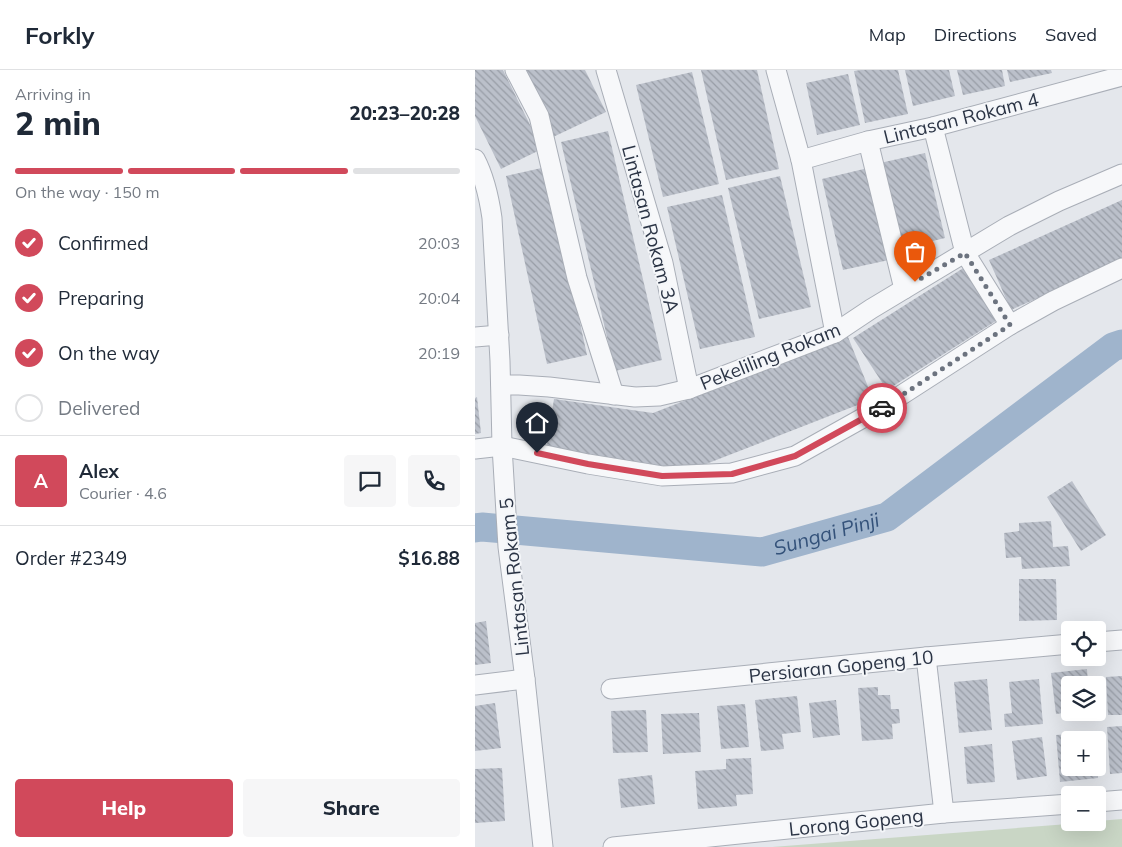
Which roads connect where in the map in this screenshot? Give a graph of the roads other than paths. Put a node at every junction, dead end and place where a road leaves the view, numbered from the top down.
1 (515, 70) edge
2 (776, 70) edge
3 (609, 71) edge
4 (1122, 76) edge
5 (933, 127) junction
6 (868, 141) junction
7 (475, 159) edge
8 (801, 160) junction
9 (1122, 174) edge
10 (483, 218) edge
11 (965, 253) junction
12 (1122, 268) edge
13 (904, 289) junction
14 (1010, 325) junction
15 (835, 333) junction
16 (499, 335) junction
17 (475, 337) edge
18 (501, 385) junction
19 (689, 389) junction
20 (614, 395) junction
21 (502, 446) junction
22 (475, 449) edge
23 (1122, 640) edge
24 (1106, 641) edge
25 (1061, 645) edge
26 (926, 657) junction
27 (525, 680) junction
28 (475, 685) edge
29 (611, 689) dead end
30 (1122, 800) edge
31 (1106, 801) edge
32 (1061, 805) edge
33 (945, 813) junction
34 (543, 847) edge
35 (613, 847) edge

1 - 20 street
2 - 8 street
3 - 19 street, Lintasan Rokam 3A
4 - 5 street, Lintasan Rokam 4
5 - 6 street, Lintasan Rokam 4
5 - 11 street
6 - 8 street, Lintasan Rokam 4
6 - 13 street
7 - 10 street, Lintasan Rokam 5
8 - 15 street
9 - 11 street, Pekeliling Rokam
10 - 16 street, Lintasan Rokam 5
11 - 13 street, Pekeliling Rokam
11 - 14 street
12 - 14 street
13 - 15 street, Pekeliling Rokam
14 - 21 street
15 - 19 street, Pekeliling Rokam
16 - 17 street
16 - 18 street, Lintasan Rokam 5
18 - 20 street, Pekeliling Rokam
18 - 21 street, Lintasan Rokam 5
19 - 20 street, Pekeliling Rokam
21 - 22 street
21 - 27 street, Lintasan Rokam 5
23 - 24 street
25 - 26 street, Persiaran Gopeng 10
26 - 29 street, Persiaran Gopeng 10
26 - 33 street
27 - 28 street
27 - 34 street, Lintasan Rokam 5
30 - 31 street
32 - 33 street, Lorong Gopeng
33 - 35 street, Lorong Gopeng

